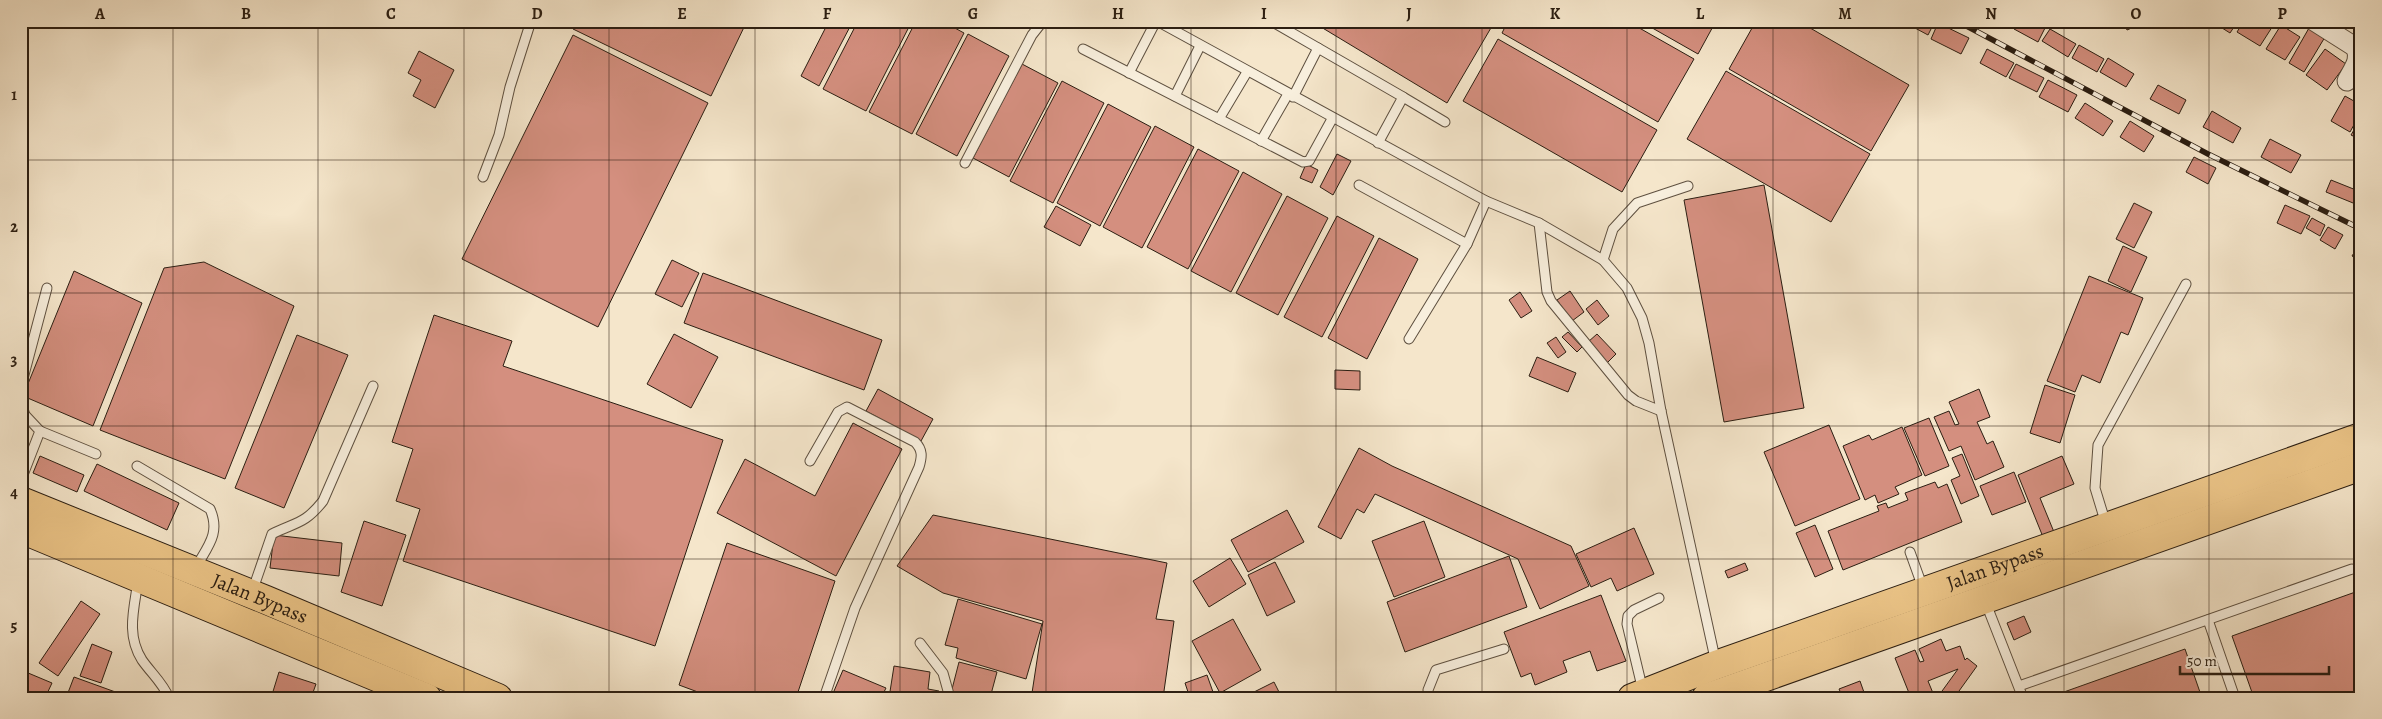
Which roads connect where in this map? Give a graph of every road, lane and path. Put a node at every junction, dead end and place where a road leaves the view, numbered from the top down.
1 (531, 21) edge
2 (1043, 21) edge
3 (1271, 21) edge
4 (2314, 21) edge
5 (1159, 22) edge
6 (1200, 46) junction
7 (1318, 48) junction
8 (1083, 49) dead end
9 (1247, 72) junction
10 (1129, 73) junction
11 (2347, 80) dead end
12 (1174, 96) junction
13 (1290, 96) junction
14 (1402, 97) junction
15 (1219, 119) junction
16 (1332, 119) junction
17 (1445, 122) dead end
18 (1261, 141) junction
19 (1378, 143) junction
20 (965, 163) dead end
21 (483, 177) dead end
22 (1359, 185) dead end
23 (1688, 186) dead end
24 (1486, 201) junction
25 (1539, 223) junction
26 (1467, 244) junction
27 (1603, 260) junction
28 (2186, 284) dead end
29 (47, 288) dead end
30 (1409, 339) dead end
31 (21, 386) edge
32 (373, 386) dead end
33 (21, 404) edge
34 (1661, 411) junction
35 (40, 431) junction
36 (2361, 438) edge
37 (96, 454) dead end
38 (810, 461) dead end
39 (136, 466) dead end
40 (2361, 466) edge
41 (21, 480) edge
42 (21, 501) edge
43 (2107, 527) junction
44 (21, 529) edge
45 (1910, 552) dead end
46 (2352, 569) dead end
47 (194, 572) junction
48 (138, 578) junction
49 (1925, 592) junction
50 (252, 594) junction
51 (1659, 598) dead end
52 (1985, 600) junction
53 (2208, 620) junction
54 (920, 643) dead end
55 (1504, 649) dead end
56 (1717, 682) edge
57 (2019, 686) junction
58 (380, 689) edge
59 (1638, 696) edge
60 (169, 698) edge
61 (427, 698) edge
62 (498, 698) edge
63 (824, 698) edge
64 (950, 698) edge
65 (1429, 698) edge
66 (2023, 698) edge
67 (2236, 698) edge

1 - 21 lane
2 - 20 lane
3 - 7 lane
4 - 11 street
5 - 6 lane
5 - 10 lane
6 - 9 lane
6 - 12 lane
7 - 13 lane
7 - 14 lane
8 - 10 lane
9 - 13 lane
9 - 15 lane
10 - 12 lane
12 - 15 lane
13 - 16 lane
13 - 18 lane
14 - 17 lane
14 - 19 lane
15 - 18 lane
16 - 18 lane
16 - 19 lane
19 - 24 lane
22 - 26 lane
23 - 27 lane
24 - 25 lane
24 - 26 lane
25 - 27 lane
25 - 34 lane
26 - 30 lane
27 - 34 lane
28 - 43 lane
29 - 31 lane
32 - 50 lane
33 - 35 lane
34 - 56 lane
35 - 37 lane
35 - 41 lane
36 - 43 highway, Jalan Bypass
38 - 63 lane
39 - 47 lane
40 - 52 highway, Jalan Bypass
42 - 47 highway, Jalan Bypass
43 - 49 highway, Jalan Bypass
44 - 48 highway, Jalan Bypass
45 - 49 lane
46 - 53 lane
47 - 50 highway, Jalan Bypass
48 - 58 highway, Jalan Bypass
48 - 60 lane
49 - 56 highway, Jalan Bypass
50 - 62 highway, Jalan Bypass
51 - 59 lane
52 - 56 highway, Jalan Bypass
52 - 57 lane
53 - 57 lane
53 - 67 lane
54 - 64 lane
55 - 65 lane
56 - 59 highway, Jalan Bypass
57 - 66 lane
58 - 61 highway, Jalan Bypass

